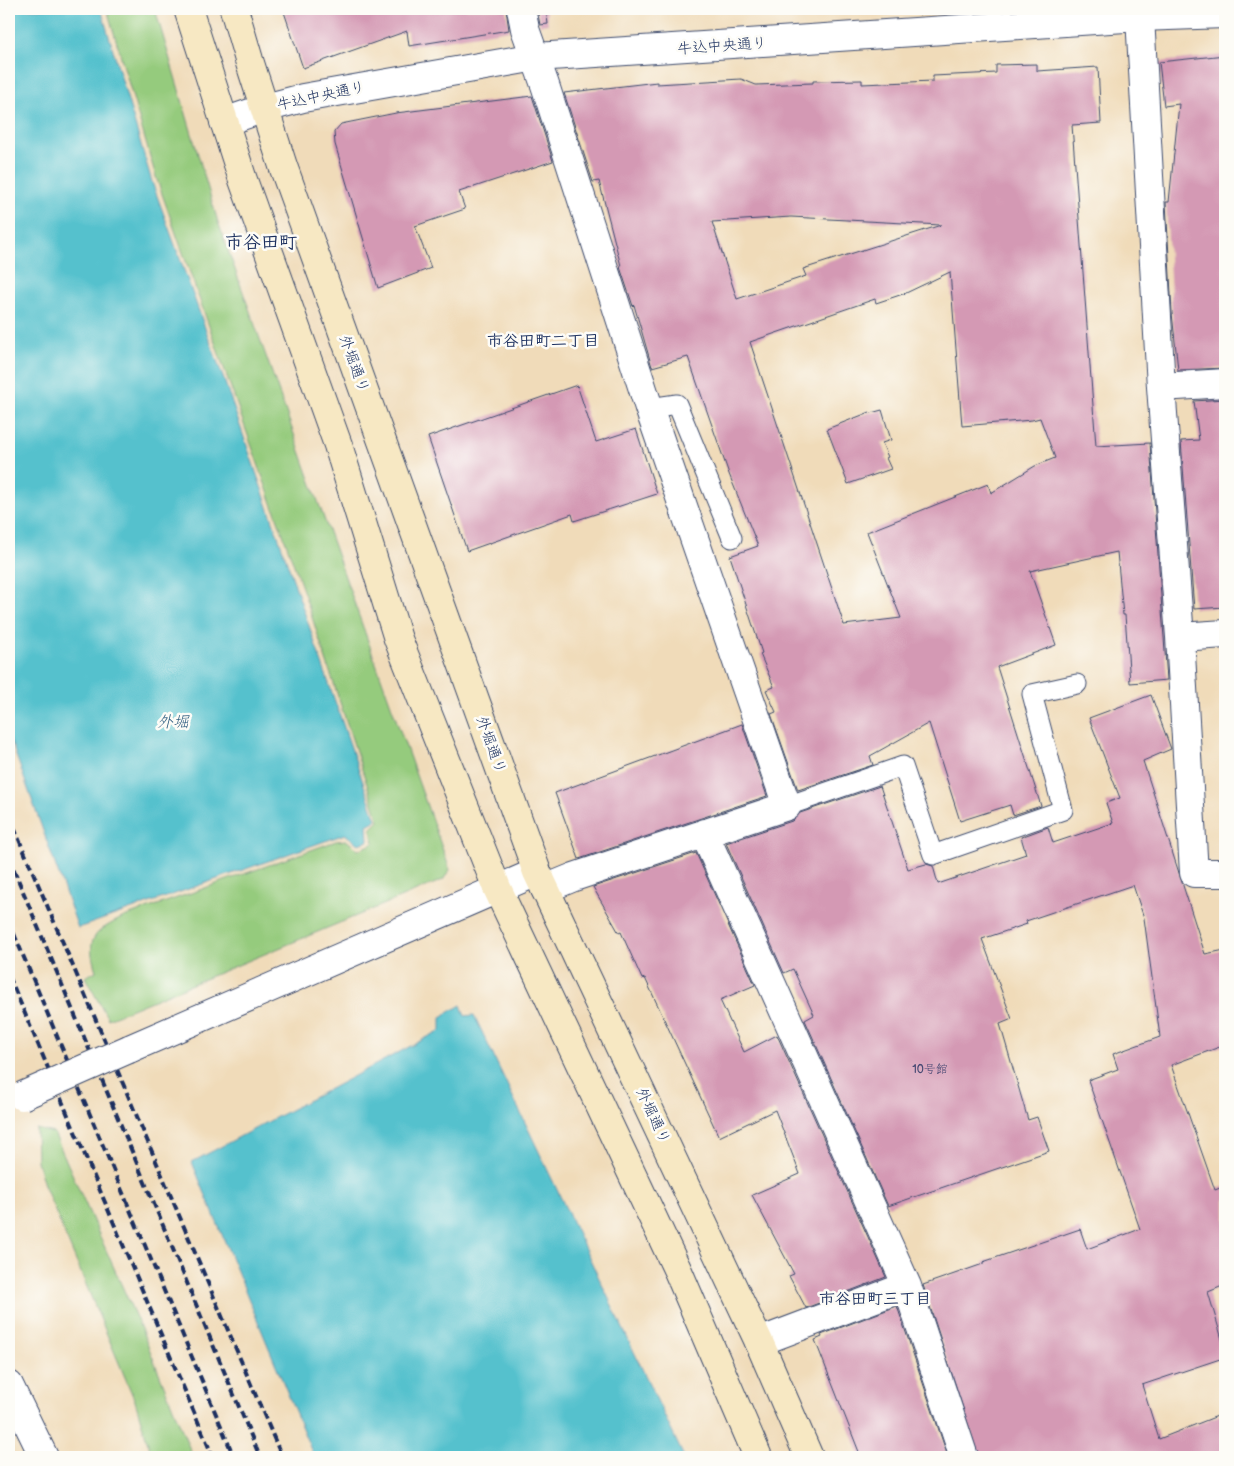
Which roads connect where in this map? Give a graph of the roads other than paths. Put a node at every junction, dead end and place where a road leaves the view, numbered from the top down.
1 (188, 9) edge
2 (234, 9) edge
3 (522, 9) edge
4 (1225, 14) edge
5 (1140, 17) junction
6 (536, 57) junction
7 (265, 108) junction
8 (224, 122) junction
9 (1225, 383) edge
10 (1160, 387) junction
11 (649, 408) junction
12 (732, 538) dead end
13 (1225, 634) edge
14 (1180, 637) junction
15 (1077, 684) dead end
16 (787, 806) junction
17 (704, 833) junction
18 (1225, 873) edge
19 (541, 880) junction
20 (497, 888) junction
21 (16, 1099) edge
22 (907, 1286) junction
23 (759, 1342) junction
24 (9, 1385) edge
25 (44, 1457) edge
26 (758, 1457) edge
27 (809, 1457) edge
28 (964, 1457) edge

1 - 8 main road
2 - 7 main road, 外堀通り
3 - 6 street
4 - 5 street, 牛込中央通り
5 - 6 street, 牛込中央通り
5 - 10 street
6 - 7 street, 牛込中央通り
6 - 11 street
7 - 8 street, 牛込中央通り
7 - 19 main road, 外堀通り
8 - 20 main road
9 - 10 street
10 - 14 street
11 - 12 lane
11 - 16 street
13 - 14 street
14 - 18 street
15 - 16 lane
16 - 17 street
17 - 19 street
17 - 22 street
19 - 20 street
19 - 23 main road, 外堀通り
20 - 21 street, bridge
20 - 26 main road
22 - 23 street
22 - 28 street
23 - 27 main road, 外堀通り
24 - 25 street

